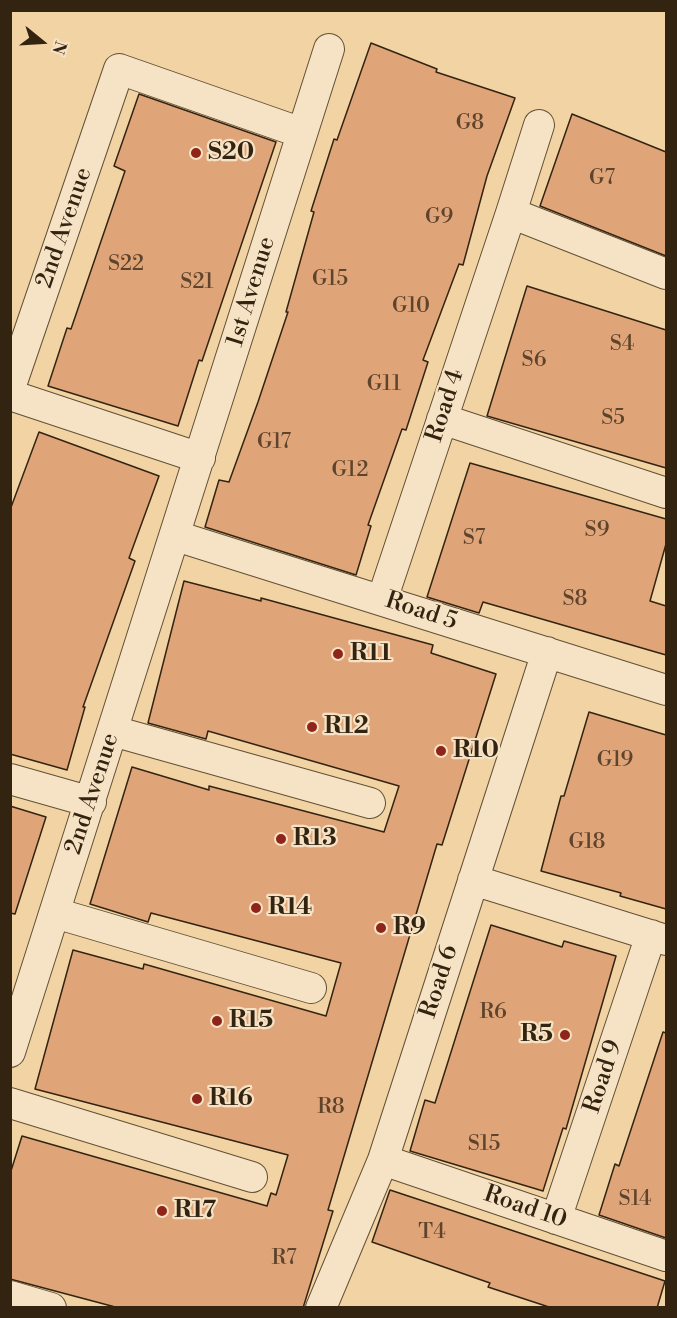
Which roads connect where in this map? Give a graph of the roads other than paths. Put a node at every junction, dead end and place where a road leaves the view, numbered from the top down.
1 (329, 49) dead end
2 (539, 125) dead end
3 (302, 133) junction
4 (511, 213) junction
5 (666, 274) edge
6 (10, 388) edge
7 (10, 395) edge
8 (442, 418) junction
9 (200, 458) junction
10 (666, 493) edge
11 (176, 536) junction
12 (382, 600) junction
13 (547, 652) junction
14 (666, 690) edge
15 (113, 731) junction
16 (10, 779) edge
17 (91, 802) junction
18 (370, 803) dead end
19 (473, 880) junction
20 (55, 913) junction
21 (659, 937) edge
22 (311, 988) dead end
23 (10, 1052) edge
24 (10, 1103) edge
25 (382, 1160) junction
26 (252, 1177) dead end
27 (556, 1219) junction
28 (666, 1256) edge
29 (10, 1296) edge
30 (51, 1308) edge
31 (321, 1308) edge

1 - 3 street, 1st Avenue
2 - 4 street, Road 4
3 - 6 street, 2nd Avenue
3 - 9 street, 1st Avenue
4 - 5 street
4 - 8 street, Road 4
7 - 9 street
8 - 10 street
8 - 12 street, Road 4
9 - 11 street, 1st Avenue
11 - 12 street, Road 5
11 - 15 street, 2nd Avenue
12 - 13 street, Road 5
13 - 14 street, Road 5
13 - 19 street, Road 6
15 - 17 street, 2nd Avenue
15 - 18 street
16 - 17 street
17 - 20 street, 2nd Avenue
19 - 21 street
19 - 25 street, Road 6
20 - 22 street
20 - 23 street, 2nd Avenue
21 - 27 street, Road 9
24 - 26 street
25 - 27 street, Road 10
25 - 31 street, Road 6
27 - 28 street, Road 10
29 - 30 street

